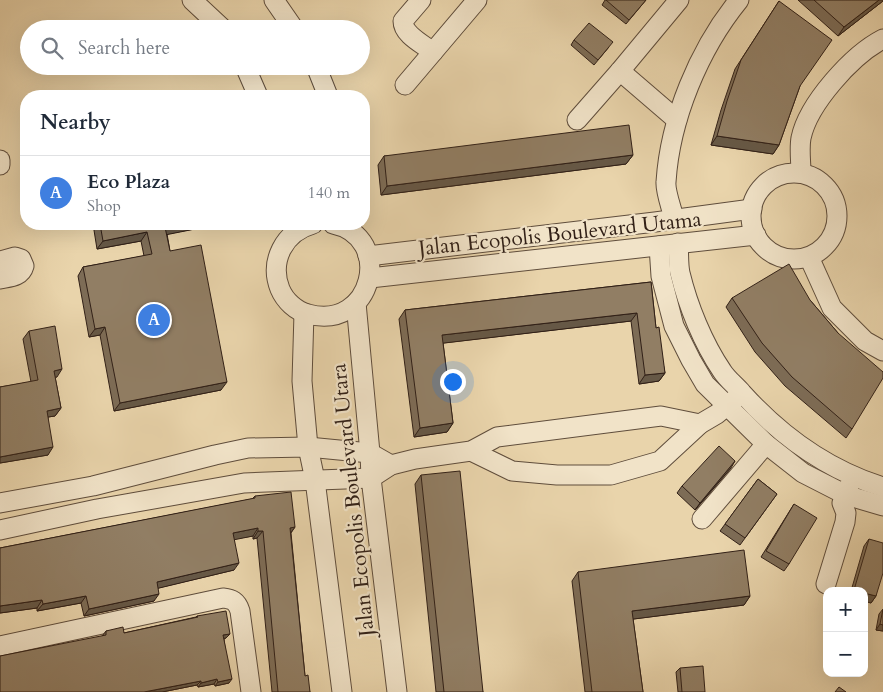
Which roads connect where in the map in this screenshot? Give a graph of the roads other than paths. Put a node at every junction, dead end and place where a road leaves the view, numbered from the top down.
1 (192, 0) edge
2 (274, 0) edge
3 (420, 0) edge
4 (477, 0) edge
5 (679, 0) edge
6 (739, 0) edge
7 (213, 20) edge
8 (288, 20) edge
9 (883, 39) edge
10 (433, 52) junction
11 (620, 71) junction
12 (249, 75) edge
13 (320, 75) edge
14 (405, 85) dead end
15 (255, 90) edge
16 (326, 90) edge
17 (577, 120) dead end
18 (677, 120) junction
19 (0, 160) edge
20 (0, 166) edge
21 (800, 173) junction
22 (666, 185) junction
23 (752, 209) junction
24 (674, 219) junction
25 (655, 222) junction
26 (349, 230) edge
27 (286, 232) edge
28 (756, 235) junction
29 (678, 243) junction
30 (659, 246) junction
31 (368, 256) junction
32 (809, 257) junction
33 (0, 260) edge
34 (370, 278) junction
35 (0, 279) edge
36 (356, 303) junction
37 (304, 313) junction
38 (883, 351) edge
39 (742, 393) junction
40 (726, 406) junction
41 (700, 424) junction
42 (766, 444) junction
43 (308, 447) junction
44 (471, 451) junction
45 (370, 453) junction
46 (391, 465) junction
47 (853, 476) junction
48 (370, 478) junction
49 (315, 480) junction
50 (883, 487) edge
51 (846, 495) junction
52 (0, 503) edge
53 (883, 506) edge
54 (702, 519) dead end
55 (0, 530) edge
56 (826, 584) dead end
57 (0, 646) edge
58 (251, 692) edge
59 (342, 692) edge
60 (397, 692) edge

1 - 7 street
2 - 8 street
3 - 10 street
4 - 10 street
5 - 11 street
6 - 18 street
9 - 21 street
10 - 14 street
11 - 17 street
11 - 18 street
12 - 15 street
13 - 16 street
18 - 22 street
19 - 20 street
21 - 23 street
21 - 32 street
22 - 24 street
22 - 25 street
23 - 24 street, Jalan Ecopolis Boulevard Utama
23 - 28 street
24 - 25 street, Jalan Ecopolis Boulevard Utama
25 - 31 street, Jalan Ecopolis Boulevard Utama
26 - 31 street
27 - 37 street
28 - 29 street, Jalan Ecopolis Boulevard Utama
28 - 32 street
29 - 30 street, Jalan Ecopolis Boulevard Utama
29 - 39 street
30 - 34 street, Jalan Ecopolis Boulevard Utama
30 - 40 street
31 - 34 street
32 - 38 street
33 - 35 street
34 - 36 street
36 - 37 street
36 - 45 street, Jalan Ecopolis Boulevard Utara
37 - 43 street, Jalan Ecopolis Boulevard Utara
39 - 40 street
39 - 47 street
40 - 41 street
40 - 42 street
41 - 44 street
41 - 44 street
42 - 51 street
42 - 54 street
43 - 45 street
43 - 49 street, Jalan Ecopolis Boulevard Utara
43 - 52 street
44 - 46 street
45 - 46 street
45 - 48 street, Jalan Ecopolis Boulevard Utara
46 - 48 street
47 - 50 street
47 - 51 street
48 - 49 street
48 - 60 street, Jalan Ecopolis Boulevard Utara
49 - 55 street
49 - 59 street, Jalan Ecopolis Boulevard Utara
51 - 53 street
51 - 56 street
57 - 58 street

